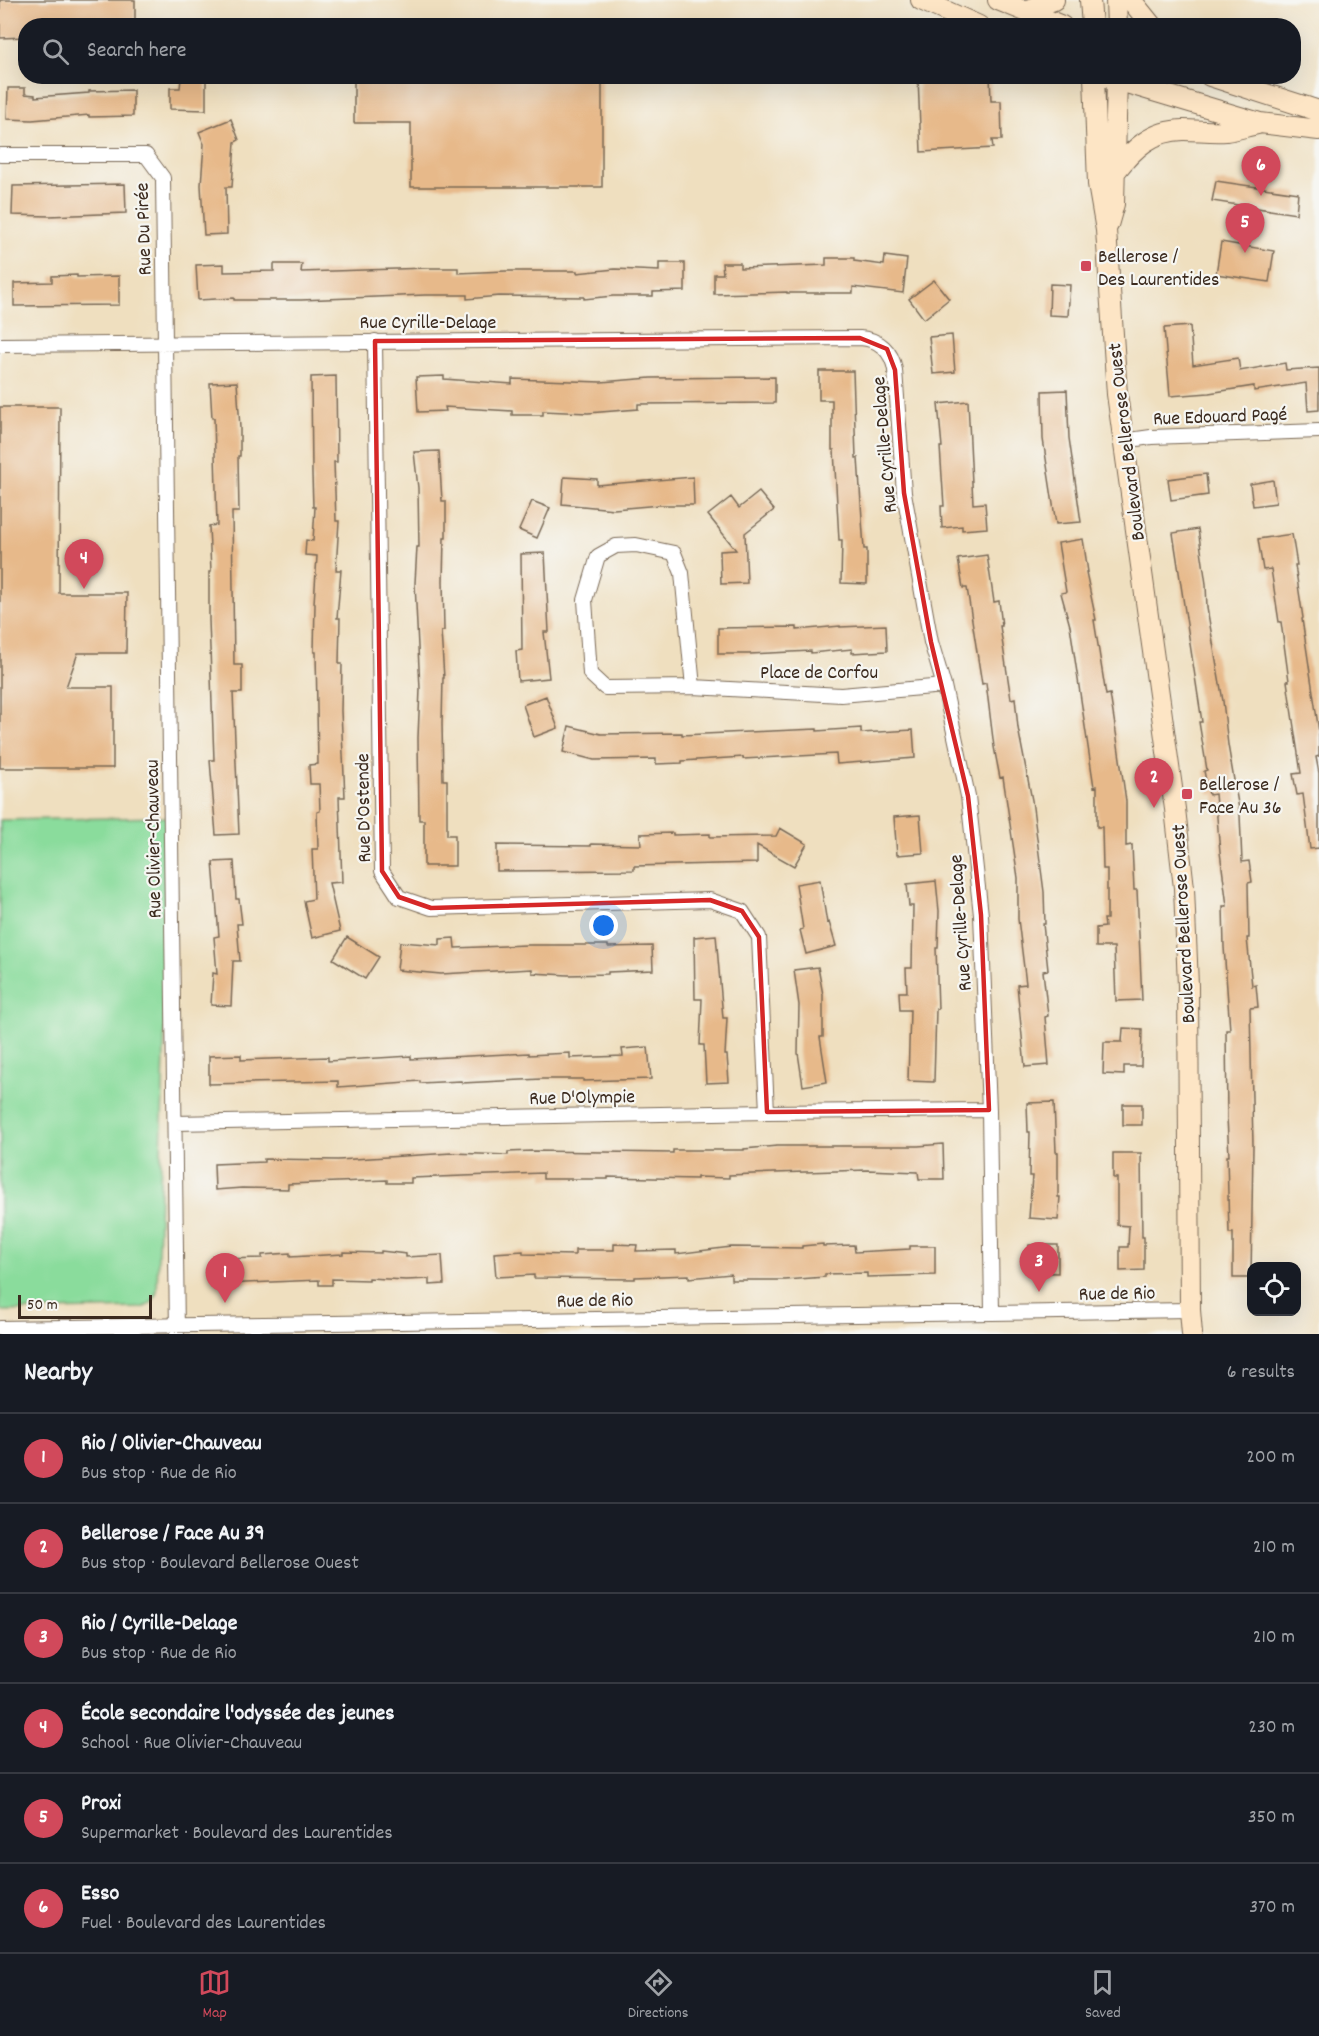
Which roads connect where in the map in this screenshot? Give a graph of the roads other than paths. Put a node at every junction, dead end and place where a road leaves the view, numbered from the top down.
1 (921, 0) edge
2 (998, 0) edge
3 (1054, 0) edge
4 (1090, 0) edge
5 (1116, 0) edge
6 (1131, 0) edge
7 (1025, 11) junction
8 (961, 18) edge
9 (1042, 18) edge
10 (1091, 18) edge
11 (1117, 18) edge
12 (1146, 18) edge
13 (1094, 84) edge
14 (1112, 84) edge
15 (1132, 84) edge
16 (1236, 84) edge
17 (1319, 111) edge
18 (1260, 123) junction
19 (1319, 130) edge
20 (0, 155) edge
21 (1115, 172) junction
22 (1106, 230) junction
23 (375, 341) junction
24 (164, 343) junction
25 (0, 345) edge
26 (1319, 431) edge
27 (1123, 441) junction
28 (944, 686) junction
29 (693, 687) junction
30 (989, 1110) junction
31 (766, 1112) junction
32 (175, 1123) junction
33 (1190, 1310) junction
34 (992, 1313) junction
35 (0, 1328) edge
36 (177, 1330) edge
37 (1192, 1334) edge

1 - 8 street
2 - 7 street
3 - 7 street
4 - 10 street
5 - 11 street
6 - 12 street
7 - 9 street
13 - 22 street, Boulevard Bellerose Ouest
14 - 21 street, Boulevard Bellerose Ouest
15 - 18 street
16 - 17 street
18 - 19 street
18 - 21 street
20 - 24 street, Rue Du Pirée
21 - 22 street, Boulevard Bellerose Ouest
22 - 27 street, Boulevard Bellerose Ouest
23 - 24 street, Rue Cyrille-Delage
23 - 28 street, Rue Cyrille-Delage
23 - 31 street, Rue D'Ostende
24 - 25 street, Rue Cyrille-Delage
24 - 32 street, Rue Olivier-Chauveau
26 - 27 street, Rue Edouard Pagé
27 - 33 street, Boulevard Bellerose Ouest
28 - 29 street, Place de Corfou
28 - 30 street, Rue Cyrille-Delage
29 - 29 street, Place de Corfou
30 - 31 street, Rue D'Olympie
30 - 34 street, Rue Cyrille-Delage
31 - 32 street, Rue D'Olympie
32 - 36 street, Rue Olivier-Chauveau
33 - 34 street, Rue de Rio
33 - 37 street, Boulevard Bellerose Ouest
34 - 36 street, Rue de Rio
35 - 36 street, Rue de Rio

